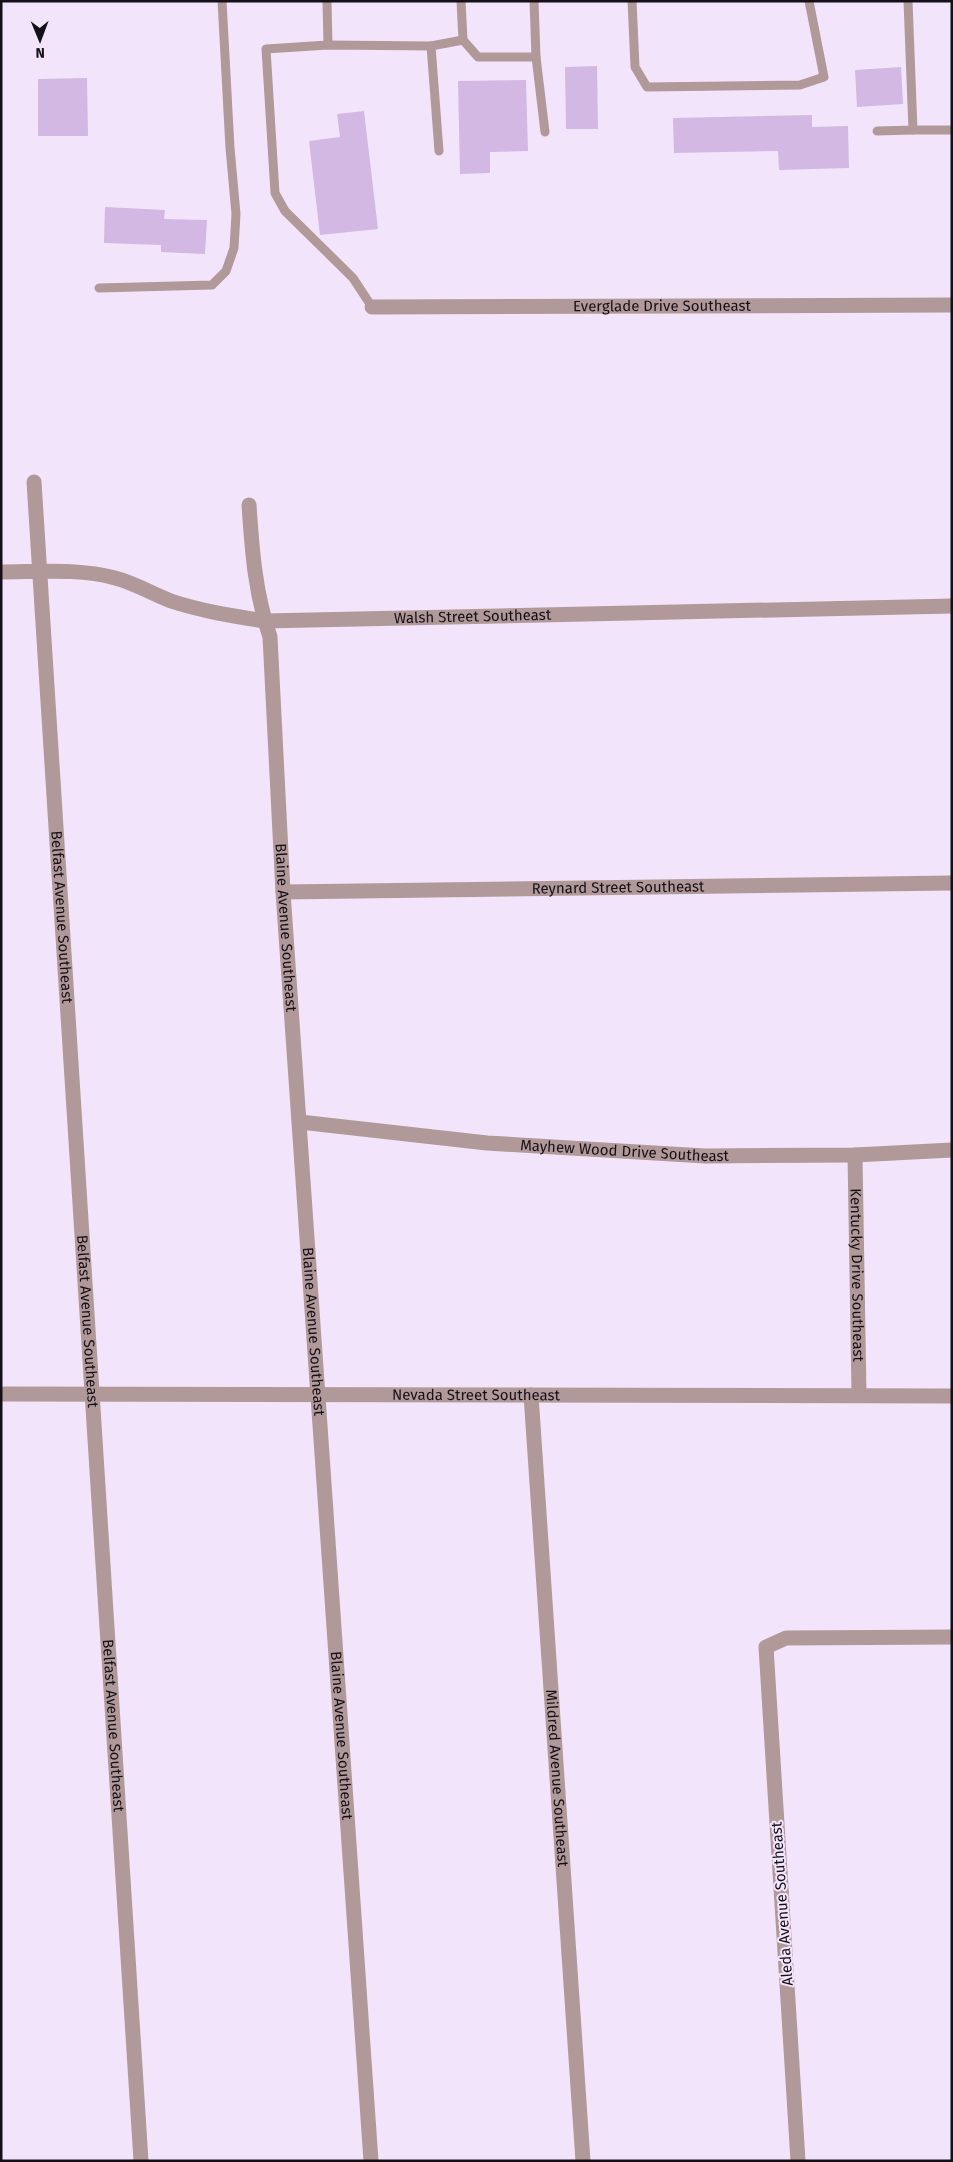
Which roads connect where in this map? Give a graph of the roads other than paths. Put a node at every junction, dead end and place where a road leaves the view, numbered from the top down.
1 (222, 1) edge
2 (327, 1) edge
3 (461, 1) edge
4 (534, 1) edge
5 (632, 1) edge
6 (809, 1) edge
7 (908, 1) edge
8 (462, 40) junction
9 (328, 45) junction
10 (431, 46) junction
11 (536, 57) junction
12 (913, 130) junction
13 (952, 130) edge
14 (877, 131) dead end
15 (545, 132) dead end
16 (439, 150) dead end
17 (99, 288) dead end
18 (952, 305) edge
19 (372, 307) joint
20 (34, 482) dead end
21 (249, 505) dead end
22 (1, 572) edge
23 (38, 572) junction
24 (952, 606) edge
25 (264, 621) junction
26 (952, 882) edge
27 (283, 892) junction
28 (300, 1122) junction
29 (952, 1150) edge
30 (855, 1155) junction
31 (1, 1394) edge
32 (93, 1394) junction
33 (319, 1394) junction
34 (859, 1394) junction
35 (531, 1395) junction
36 (952, 1396) edge
37 (952, 1637) edge
38 (141, 2161) edge
39 (371, 2161) edge
40 (583, 2161) edge
41 (798, 2161) edge

1 - 17 lane
2 - 9 lane
3 - 8 lane
4 - 11 lane
5 - 6 lane
7 - 12 lane
8 - 10 lane
8 - 11 lane
9 - 10 lane
9 - 19 lane
10 - 16 lane
11 - 15 lane
12 - 13 lane
12 - 14 lane
18 - 19 street, Everglade Drive Southeast
20 - 23 street, Belfast Avenue Southeast
21 - 25 street, Blaine Avenue Southeast
22 - 23 street, Walsh Street Southeast
23 - 25 street, Walsh Street Southeast
23 - 32 street, Belfast Avenue Southeast
24 - 25 street, Walsh Street Southeast
25 - 27 street, Blaine Avenue Southeast
26 - 27 street, Reynard Street Southeast
27 - 28 street, Blaine Avenue Southeast
28 - 30 street, Mayhew Wood Drive Southeast
28 - 33 street, Blaine Avenue Southeast
29 - 30 street, Mayhew Wood Drive Southeast
30 - 34 street, Kentucky Drive Southeast
31 - 32 street, Nevada Street Southeast
32 - 33 street, Nevada Street Southeast
32 - 38 street, Belfast Avenue Southeast
33 - 35 street, Nevada Street Southeast
33 - 39 street, Blaine Avenue Southeast
34 - 35 street, Nevada Street Southeast
34 - 36 street, Nevada Street Southeast
35 - 40 street, Mildred Avenue Southeast
37 - 41 street, Aleda Avenue Southeast

